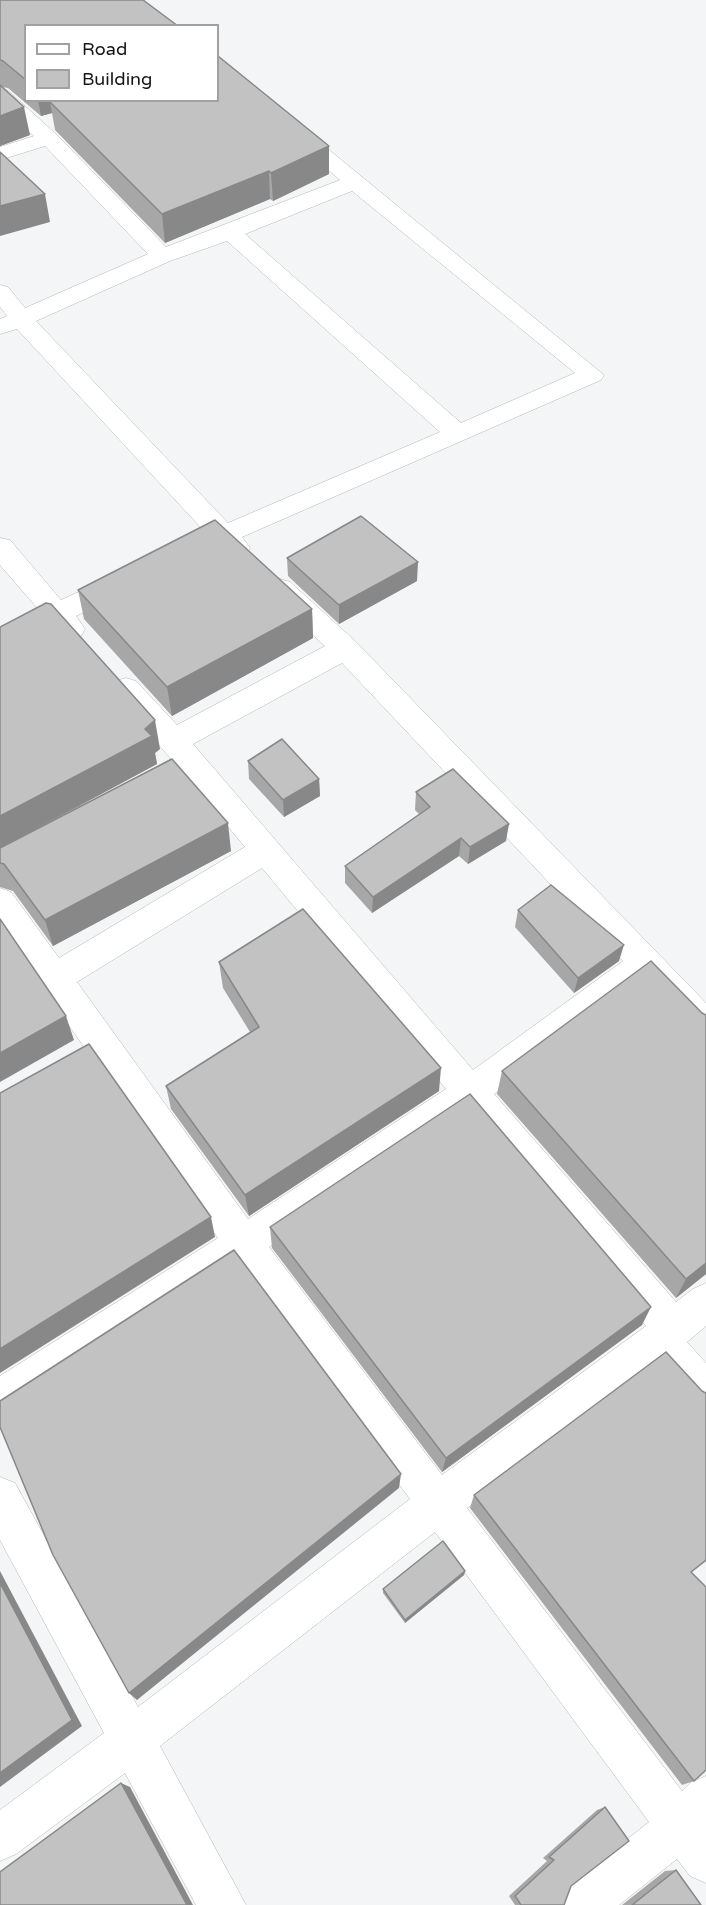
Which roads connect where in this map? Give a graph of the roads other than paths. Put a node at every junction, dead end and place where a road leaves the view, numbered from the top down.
1 (0, 94) edge
2 (274, 115) edge
3 (48, 129) junction
4 (0, 154) edge
5 (355, 182) junction
6 (230, 232) junction
7 (162, 256) junction
8 (0, 292) edge
9 (11, 324) edge
10 (458, 435) junction
11 (221, 534) junction
12 (0, 547) edge
13 (170, 559) edge
14 (139, 574) edge
15 (57, 614) junction
16 (0, 641) edge
17 (345, 648) junction
18 (182, 752) junction
19 (151, 784) edge
20 (266, 850) junction
21 (0, 901) edge
22 (646, 962) junction
23 (55, 978) junction
24 (706, 1026) edge
25 (470, 1092) junction
26 (243, 1243) junction
27 (706, 1302) edge
28 (666, 1335) junction
29 (706, 1392) edge
30 (0, 1399) edge
31 (0, 1498) edge
32 (440, 1503) junction
33 (132, 1740) junction
34 (698, 1828) edge
35 (0, 1839) edge
36 (222, 1905) edge
37 (582, 1905) edge

1 - 3 street
2 - 5 street
3 - 4 street
3 - 7 street
5 - 6 street
5 - 10 street
6 - 7 street
6 - 10 street
7 - 9 street
8 - 9 street
9 - 11 street
10 - 11 street
11 - 13 street
11 - 17 street
12 - 15 street
14 - 15 street
15 - 16 street
15 - 18 street
17 - 18 street
17 - 22 street
18 - 19 street
18 - 20 street
20 - 23 street
20 - 25 street
21 - 23 street
22 - 24 street
22 - 25 street
23 - 26 street
25 - 26 street
25 - 28 street
26 - 30 street
26 - 32 street
27 - 28 street
28 - 29 street
28 - 32 street
31 - 33 street
32 - 33 street
32 - 34 street
33 - 35 street
33 - 36 street
34 - 37 street

